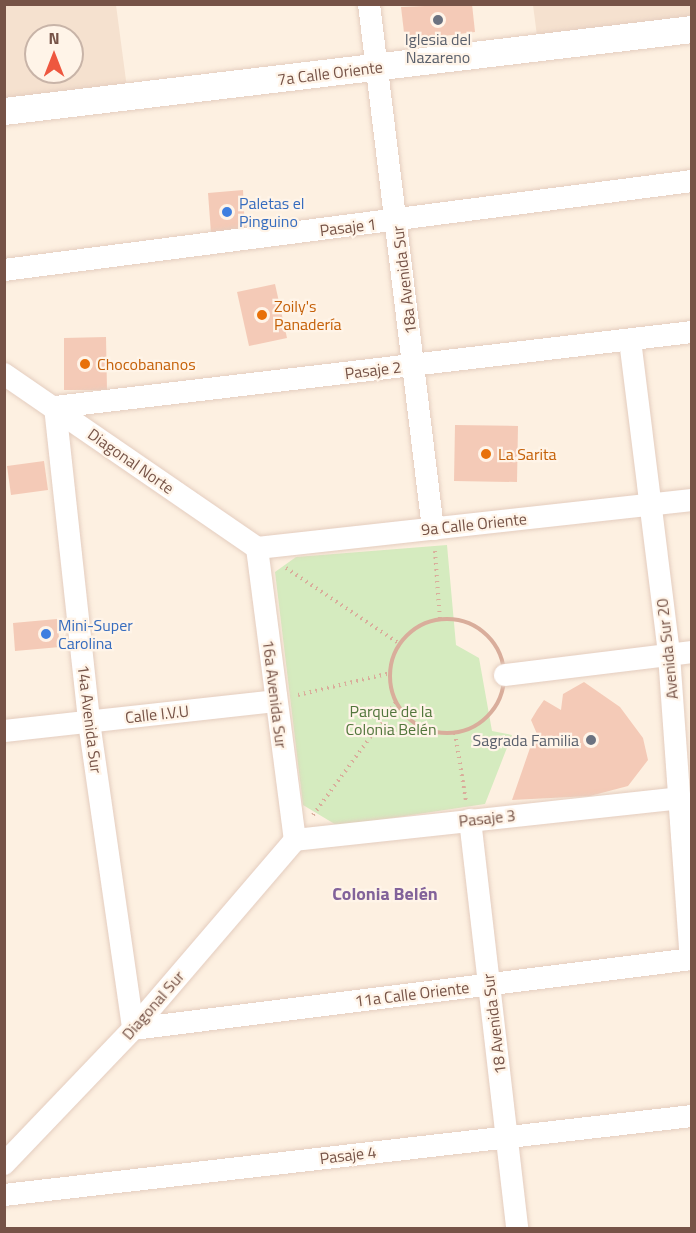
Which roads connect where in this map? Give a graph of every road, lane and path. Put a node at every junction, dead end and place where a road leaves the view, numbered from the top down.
1 (369, 4) edge
2 (692, 29) edge
3 (377, 68) junction
4 (4, 111) edge
5 (692, 180) edge
6 (397, 221) junction
7 (4, 270) edge
8 (692, 332) edge
9 (630, 340) junction
10 (414, 365) junction
11 (4, 374) edge
12 (55, 407) junction
13 (692, 500) edge
14 (651, 505) junction
15 (433, 529) junction
16 (257, 548) junction
17 (440, 620) junction
18 (400, 644) junction
19 (692, 652) edge
20 (669, 655) junction
21 (390, 673) junction
22 (505, 675) junction
23 (274, 701) junction
24 (396, 702) junction
25 (89, 722) junction
26 (4, 731) edge
27 (455, 733) junction
28 (680, 798) junction
29 (470, 820) junction
30 (295, 840) junction
31 (691, 959) edge
32 (489, 984) junction
33 (134, 1029) junction
34 (692, 1116) edge
35 (507, 1136) junction
36 (4, 1164) edge
37 (4, 1195) edge
38 (517, 1228) edge

1 - 3 street
2 - 3 street, 7a Calle Oriente
3 - 4 street, 7a Calle Oriente
3 - 6 street, 18a Avenida Sur
5 - 6 street, Pasaje 1
6 - 7 street, Pasaje 1
6 - 10 street, 18a Avenida Sur
8 - 9 street, Pasaje 2
9 - 10 street, Pasaje 2
9 - 14 street, Avenida Sur 20
10 - 12 street, Pasaje 2
10 - 15 street, 18a Avenida Sur
11 - 12 street, Diagonal Norte
12 - 16 street, Diagonal Norte
12 - 25 street, 14a Avenida Sur
13 - 14 street, 9a Calle Oriente
14 - 15 street, 9a Calle Oriente
14 - 20 street, Avenida Sur 20
15 - 16 street, 9a Calle Oriente
15 - 17 path
16 - 18 path
16 - 23 street, 16a Avenida Sur
17 - 18 path
17 - 22 path
18 - 21 path
19 - 20 street
20 - 22 street
20 - 28 street, Avenida Sur 20
21 - 23 path
21 - 24 path
22 - 27 path
23 - 25 street, Calle I.V.U
23 - 30 street, 16a Avenida Sur
24 - 27 path
24 - 30 path
25 - 26 street, Calle I.V.U
25 - 33 street, 14a Avenida Sur
27 - 29 path
28 - 29 street, Pasaje 3
28 - 31 street, Avenida Sur 20
29 - 30 street, Pasaje 3
29 - 32 street, 18 Avenida Sur
30 - 33 street, Diagonal Sur
31 - 32 street, 11a Calle Oriente
32 - 33 street, 11a Calle Oriente
32 - 35 street, 18 Avenida Sur
33 - 36 street, Diagonal Sur
34 - 35 street, Pasaje 4
35 - 37 street, Pasaje 4
35 - 38 street, 18 Avenida Sur

